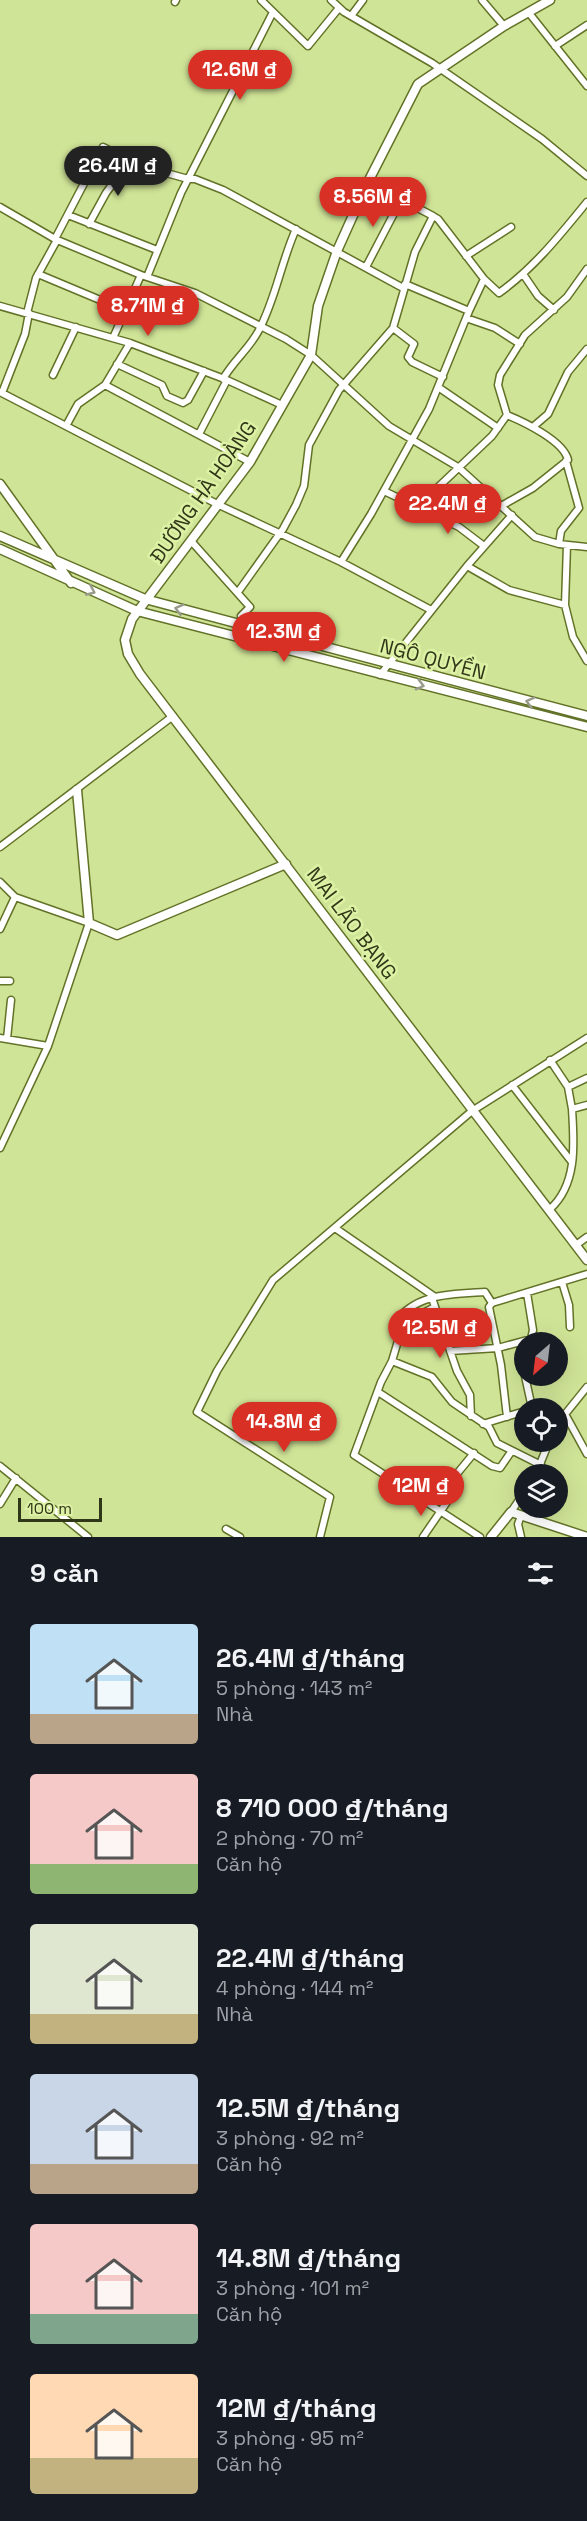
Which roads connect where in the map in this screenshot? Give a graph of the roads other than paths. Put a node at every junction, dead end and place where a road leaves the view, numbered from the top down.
1 (261, 0) edge
2 (273, 0) edge
3 (331, 0) edge
4 (363, 0) edge
5 (482, 0) edge
6 (550, 0) edge
7 (267, 6) junction
8 (339, 8) junction
9 (273, 12) junction
10 (529, 13) junction
11 (351, 16) junction
12 (587, 25) edge
13 (504, 26) junction
14 (555, 46) junction
15 (441, 69) junction
16 (587, 73) edge
17 (580, 78) junction
18 (587, 86) edge
19 (129, 161) junction
20 (586, 173) edge
21 (188, 179) junction
22 (368, 182) junction
23 (401, 200) junction
24 (587, 202) edge
25 (0, 207) edge
26 (68, 215) junction
27 (433, 216) junction
28 (89, 224) junction
29 (511, 227) dead end
30 (296, 229) junction
31 (56, 239) junction
32 (157, 250) junction
33 (337, 251) junction
34 (466, 256) junction
35 (366, 267) junction
36 (587, 269) edge
37 (38, 274) junction
38 (524, 274) junction
39 (144, 276) junction
40 (484, 279) junction
41 (404, 286) junction
42 (0, 306) edge
43 (124, 310) junction
44 (554, 310) junction
45 (469, 311) junction
46 (28, 313) junction
47 (466, 318) junction
48 (261, 326) junction
49 (76, 327) junction
50 (393, 328) junction
51 (113, 338) junction
52 (130, 343) junction
53 (520, 344) junction
54 (586, 351) edge
55 (311, 355) junction
56 (117, 364) junction
57 (204, 372) junction
58 (53, 375) dead end
59 (443, 377) junction
60 (225, 379) junction
61 (342, 384) junction
62 (105, 385) junction
63 (438, 387) junction
64 (1, 392) edge
65 (282, 405) junction
66 (507, 415) junction
67 (66, 426) junction
68 (534, 426) junction
69 (498, 428) junction
70 (199, 434) junction
71 (412, 438) junction
72 (566, 461) junction
73 (250, 462) junction
74 (458, 467) junction
75 (0, 484) edge
76 (384, 491) junction
77 (219, 505) junction
78 (503, 506) junction
79 (421, 509) junction
80 (512, 515) junction
81 (280, 533) junction
82 (0, 536) edge
83 (192, 542) junction
84 (559, 544) junction
85 (567, 545) junction
86 (484, 546) junction
87 (587, 547) edge
88 (0, 549) edge
89 (57, 562) junction
90 (341, 562) junction
91 (467, 566) junction
92 (71, 583) junction
93 (238, 592) junction
94 (145, 599) junction
95 (565, 605) junction
96 (137, 610) junction
97 (431, 610) junction
98 (241, 616) dead end
99 (587, 661) edge
100 (387, 664) junction
101 (380, 675) junction
102 (173, 716) junction
103 (587, 716) edge
104 (587, 727) edge
105 (77, 790) junction
106 (0, 847) edge
107 (286, 864) junction
108 (0, 882) edge
109 (15, 897) junction
110 (89, 923) junction
111 (0, 928) edge
112 (0, 981) edge
113 (10, 981) dead end
114 (11, 1000) dead end
115 (587, 1038) edge
116 (3, 1039) edge
117 (48, 1046) junction
118 (550, 1060) junction
119 (587, 1078) edge
120 (512, 1084) junction
121 (568, 1087) junction
122 (587, 1105) edge
123 (572, 1108) junction
124 (472, 1111) junction
125 (0, 1148) edge
126 (571, 1161) junction
127 (550, 1209) junction
128 (335, 1228) junction
129 (587, 1237) edge
130 (576, 1245) junction
131 (587, 1260) edge
132 (587, 1274) edge
133 (562, 1282) junction
134 (527, 1293) junction
135 (434, 1297) junction
136 (492, 1303) junction
137 (435, 1307) junction
138 (570, 1328) dead end
139 (532, 1332) edge
140 (400, 1334) junction
141 (514, 1345) edge
142 (498, 1348) junction
143 (450, 1352) junction
144 (392, 1361) junction
145 (586, 1389) edge
146 (378, 1392) junction
147 (568, 1411) edge
148 (514, 1415) edge
149 (471, 1416) junction
150 (507, 1417) junction
151 (568, 1417) edge
152 (483, 1424) junction
153 (511, 1452) junction
154 (474, 1453) junction
155 (587, 1454) edge
156 (539, 1464) edge
157 (0, 1466) edge
158 (16, 1478) junction
159 (0, 1504) edge
160 (514, 1508) edge
161 (441, 1512) junction
162 (511, 1512) junction
163 (514, 1513) edge
164 (520, 1518) edge
165 (527, 1518) edge
166 (226, 1529) dead end
167 (84, 1536) edge
168 (240, 1537) edge
169 (320, 1537) edge
170 (423, 1537) edge
171 (480, 1537) edge
172 (491, 1537) edge
173 (521, 1537) edge
174 (587, 1537) edge

1 - 7 street
2 - 7 street
3 - 8 street
4 - 11 street
5 - 13 street
6 - 10 street, ĐƯỜNG HÀ HOÀNG
7 - 9 street
8 - 9 street
8 - 11 street
9 - 21 street
10 - 13 street, ĐƯỜNG HÀ HOÀNG
10 - 14 street
11 - 15 street
12 - 14 street
13 - 15 street, ĐƯỜNG HÀ HOÀNG
14 - 17 street
15 - 20 street
15 - 22 street, ĐƯỜNG HÀ HOÀNG
16 - 17 street
17 - 18 street
19 - 21 street
19 - 26 street
19 - 28 street
21 - 30 street
21 - 32 street
22 - 23 street
22 - 33 street, ĐƯỜNG HÀ HOÀNG
23 - 27 street
23 - 35 street
24 - 38 street
25 - 31 street
26 - 28 street
26 - 31 street
27 - 34 street
27 - 41 street
28 - 32 street
29 - 34 street
30 - 33 street
30 - 48 street
31 - 37 street
31 - 39 street
32 - 39 street
33 - 35 street
33 - 55 street, ĐƯỜNG HÀ HOÀNG
34 - 40 street
35 - 41 street
36 - 44 street
37 - 43 street
37 - 46 street
38 - 40 street
38 - 44 street
39 - 43 street
39 - 48 street
40 - 45 street
41 - 45 street
41 - 50 street
42 - 46 street
43 - 51 street
44 - 53 street
45 - 47 street
46 - 49 street
46 - 64 street
47 - 53 street
47 - 59 street
48 - 55 street
48 - 60 street
49 - 51 street
49 - 58 street
50 - 59 street
50 - 61 street
51 - 52 street
52 - 56 street
52 - 57 street
53 - 66 street
54 - 68 street
55 - 61 street
55 - 65 street, ĐƯỜNG HÀ HOÀNG
56 - 57 street
56 - 62 street
57 - 60 street
59 - 63 street
60 - 65 street
60 - 70 street
61 - 71 street
61 - 81 street
62 - 67 street
62 - 70 street
63 - 69 street
63 - 71 street
64 - 67 street
65 - 73 street, ĐƯỜNG HÀ HOÀNG
66 - 68 street
66 - 69 street
67 - 77 street
68 - 72 street
69 - 74 street
70 - 73 street
71 - 74 street
71 - 76 street
72 - 78 street
72 - 84 street
73 - 77 street, ĐƯỜNG HÀ HOÀNG
74 - 78 street
74 - 79 street
75 - 89 street
76 - 79 street
76 - 90 street
77 - 81 street
77 - 83 street, ĐƯỜNG HÀ HOÀNG
78 - 80 street
79 - 86 street
80 - 84 street
80 - 86 street
81 - 90 street
81 - 93 street
82 - 89 street, NGÔ QUYỀN
83 - 93 street
83 - 94 street, ĐƯỜNG HÀ HOÀNG
84 - 85 street
85 - 87 street
85 - 95 street
86 - 91 street
88 - 92 street, NGÔ QUYỀN
89 - 92 street
89 - 94 street, NGÔ QUYỀN
90 - 97 street
91 - 95 street
91 - 97 street
92 -> 96 street, NGÔ QUYỀN
93 - 98 street
94 - 96 street, MAI LÃO BẠNG
100 -> 94 street, NGÔ QUYỀN
95 - 99 street
96 - 101 street, NGÔ QUYỀN
96 - 102 street, MAI LÃO BẠNG
97 - 100 street
100 - 101 street
103 -> 100 street, NGÔ QUYỀN
101 -> 104 street, NGÔ QUYỀN
102 - 105 street
102 - 107 street, MAI LÃO BẠNG
105 - 106 street
105 - 110 street
107 - 110 street
107 - 124 street, MAI LÃO BẠNG
108 - 109 street
109 - 110 street
109 - 111 street
110 - 117 street
112 - 113 street
114 - 116 street
115 - 118 street
116 - 117 street
117 - 125 street
118 - 120 street
118 - 121 street
119 - 121 street
120 - 124 street
120 - 126 street
121 - 123 street
122 - 123 street
123 - 126 street
124 - 127 street, MAI LÃO BẠNG
124 - 128 street
126 - 127 street
127 - 130 street, MAI LÃO BẠNG
128 - 135 street
128 - 169 street
129 - 130 street
130 - 131 street, MAI LÃO BẠNG
132 - 133 street
133 - 134 street
133 - 138 street
134 - 136 street
134 - 139 street
135 - 136 street
135 - 137 street
135 - 140 street
136 - 142 street
137 - 140 street
137 - 143 street
140 - 144 street
141 - 142 street
142 - 143 street
142 - 150 street
143 - 149 street
144 - 146 street
144 - 149 street
145 - 147 street
146 - 154 street
146 - 161 street
148 - 150 street
149 - 152 street
150 - 152 street
151 - 155 street
152 - 153 street
153 - 154 street
153 - 156 street
154 - 161 street
157 - 158 street
158 - 159 street
158 - 167 street
160 - 162 street
161 - 170 street
161 - 171 street
162 - 163 street
162 - 172 street
164 - 173 street
165 - 174 street
166 - 168 street

